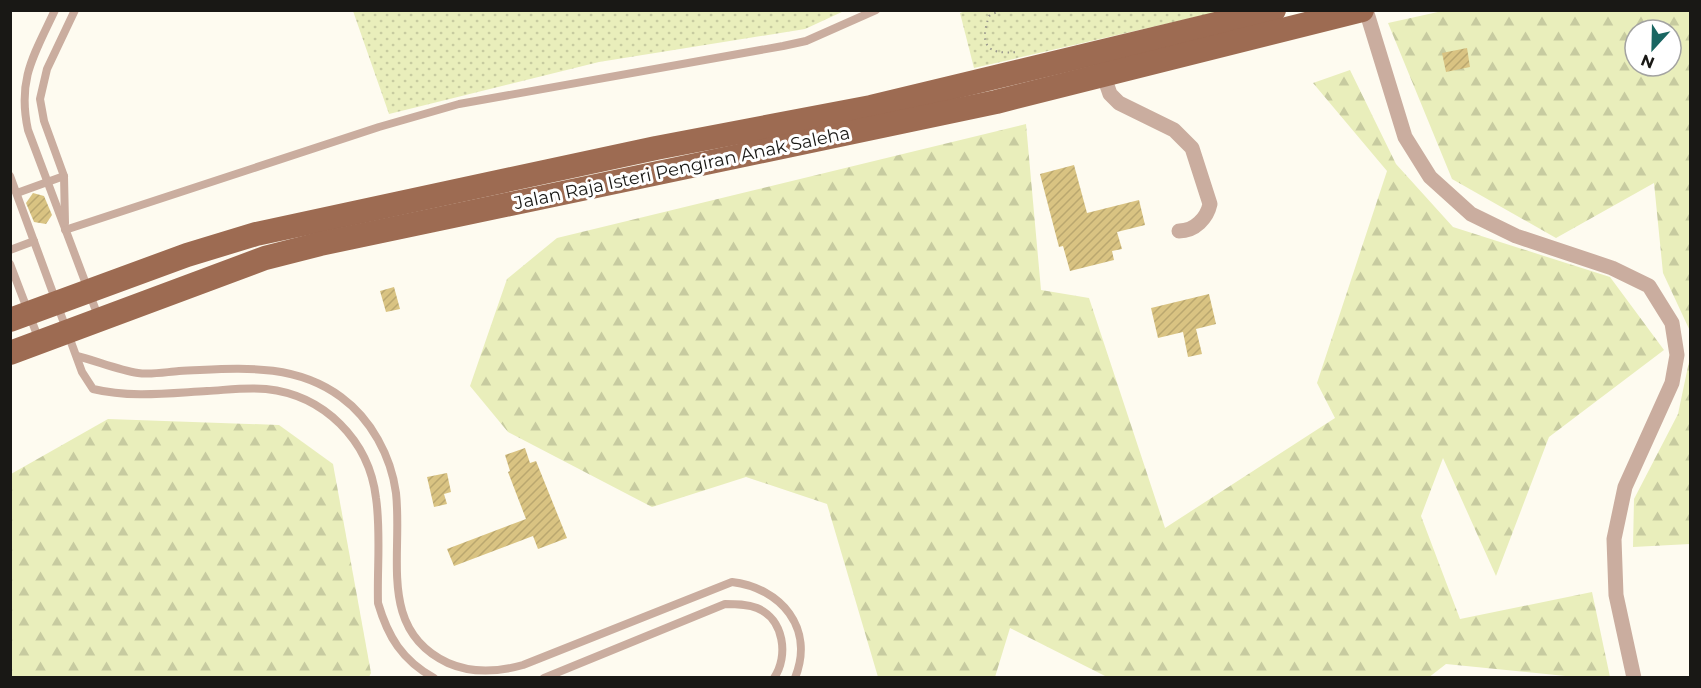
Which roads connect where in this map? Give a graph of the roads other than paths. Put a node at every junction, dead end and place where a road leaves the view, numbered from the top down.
1 (55, 10) edge
2 (75, 10) edge
3 (876, 10) edge
4 (1274, 10) edge
5 (1364, 10) edge
6 (1097, 54) junction
7 (1104, 77) junction
8 (10, 176) edge
9 (64, 176) junction
10 (48, 182) junction
11 (17, 193) junction
12 (65, 230) junction
13 (1179, 231) dead end
14 (34, 241) junction
15 (10, 250) edge
16 (10, 264) edge
17 (89, 291) junction
18 (56, 302) junction
19 (20, 316) edge
20 (99, 318) junction
21 (68, 330) junction
22 (39, 341) junction
23 (10, 353) edge
24 (77, 356) junction
25 (434, 678) edge
26 (544, 678) edge
27 (774, 678) edge
28 (795, 678) edge
29 (1634, 678) edge

1 - 10 lane
2 - 9 lane
3 - 12 lane
4 - 6 main road, Jalan Raja Isteri Pengiran Anak Saleha
5 - 7 main road, Jalan Raja Isteri Pengiran Anak Saleha
5 - 29 street
6 - 7 street
6 - 17 main road, Jalan Raja Isteri Pengiran Anak Saleha
7 - 13 street
7 - 20 main road, Jalan Raja Isteri Pengiran Anak Saleha
8 - 11 lane
9 - 10 lane
9 - 12 lane
10 - 11 lane
10 - 12 lane
11 - 14 lane
12 - 17 lane
14 - 15 lane
14 - 18 lane
16 - 19 lane
17 - 18 main road, Jalan Raja Isteri Pengiran Anak Saleha
17 - 20 lane
18 - 19 main road, Jalan Raja Isteri Pengiran Anak Saleha
18 - 21 lane
19 - 22 lane
20 - 21 main road, Jalan Raja Isteri Pengiran Anak Saleha
21 - 22 main road, Jalan Raja Isteri Pengiran Anak Saleha
21 - 24 lane
22 - 23 main road, Jalan Raja Isteri Pengiran Anak Saleha
24 - 25 lane
24 - 28 lane
26 - 27 lane

